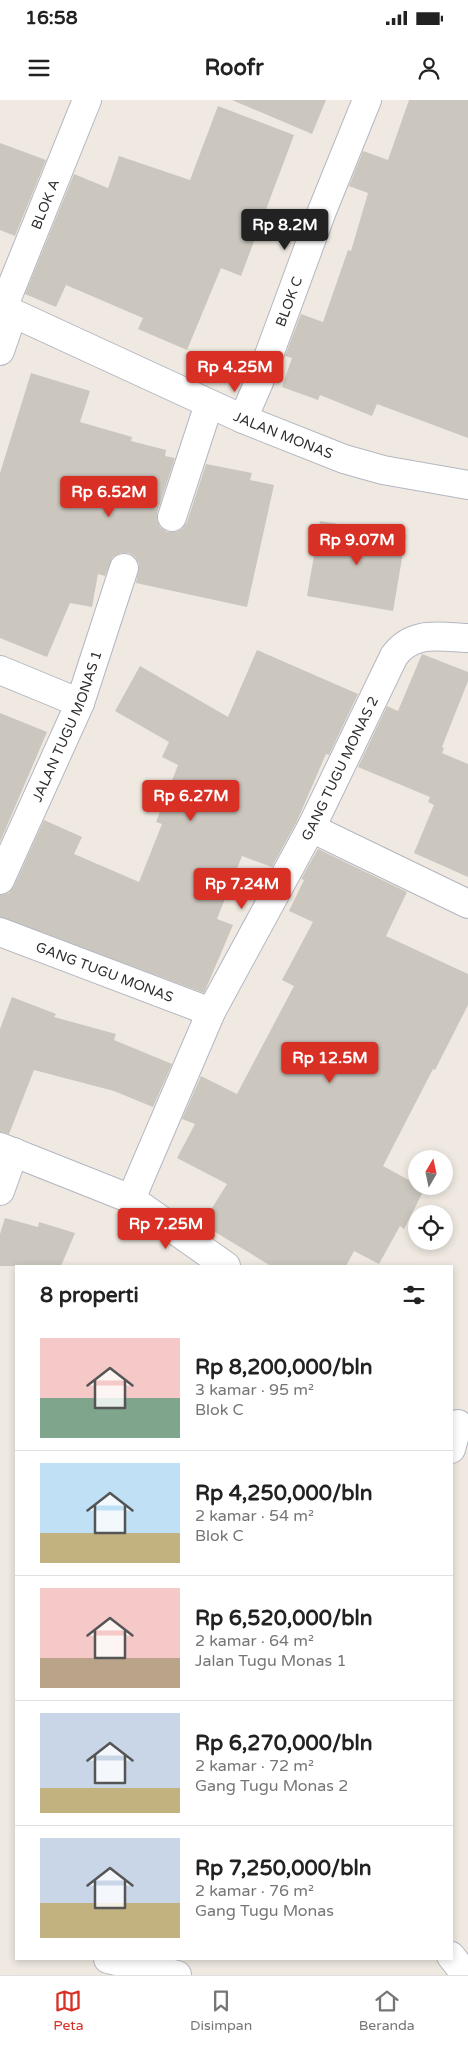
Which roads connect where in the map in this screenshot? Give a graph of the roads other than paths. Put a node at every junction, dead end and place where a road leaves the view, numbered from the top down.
1 (88, 100) edge
2 (366, 100) edge
3 (5, 309) edge
4 (0, 351) edge
5 (209, 404) junction
6 (243, 419) junction
7 (468, 485) edge
8 (172, 517) dead end
9 (124, 568) dead end
10 (468, 638) edge
11 (0, 670) edge
12 (80, 703) junction
13 (311, 828) junction
14 (0, 880) edge
15 (468, 904) edge
16 (0, 932) edge
17 (211, 1012) junction
18 (7, 1150) edge
19 (0, 1191) edge
20 (131, 1199) junction
21 (225, 1265) edge
22 (453, 1959) edge
23 (112, 1960) edge
24 (177, 1975) edge
25 (466, 1975) edge

1 - 3 street, BLOK A
2 - 6 street, BLOK C
3 - 4 street, BLOK A
3 - 5 street, JALAN MONAS
5 - 6 street, JALAN MONAS
5 - 8 street
6 - 7 street, JALAN MONAS
9 - 12 street, JALAN TUGU MONAS 1
10 - 13 street, GANG TUGU MONAS 2
11 - 12 street
12 - 14 street, JALAN TUGU MONAS 1
13 - 15 street
13 - 17 street, GANG TUGU MONAS 2
16 - 17 street, GANG TUGU MONAS
17 - 20 street, GANG TUGU MONAS 2
18 - 19 street
18 - 20 street
20 - 21 street
22 - 25 street
23 - 24 street

